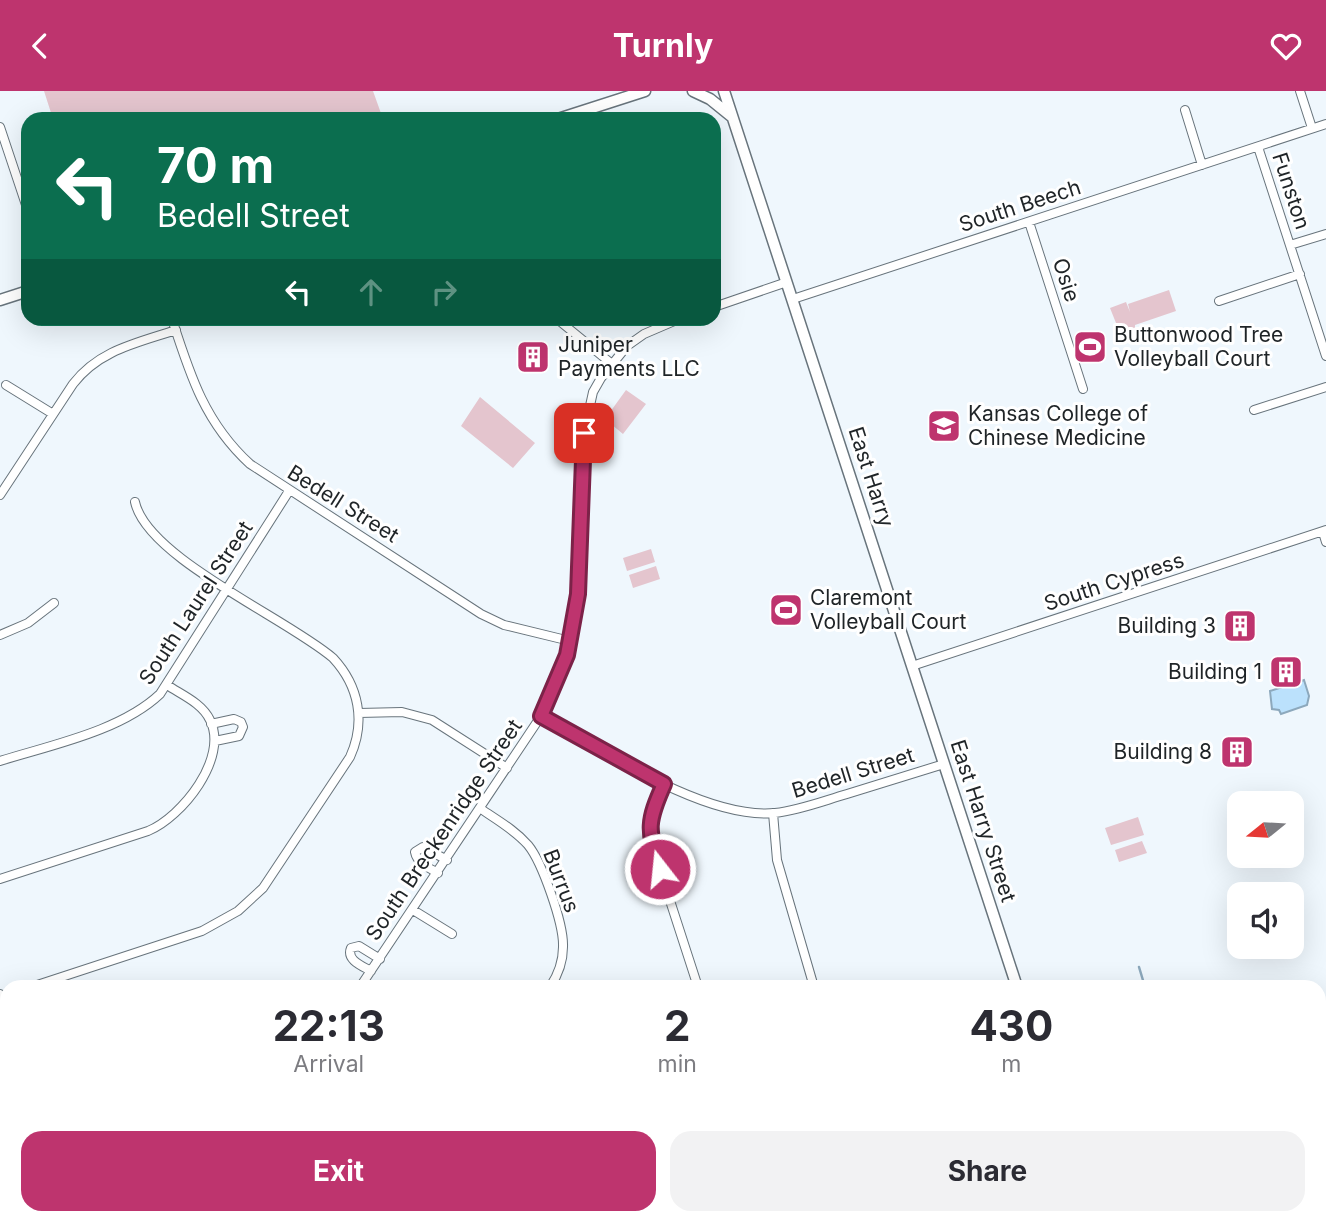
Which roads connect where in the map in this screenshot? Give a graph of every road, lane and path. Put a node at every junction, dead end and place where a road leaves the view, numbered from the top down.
1 (645, 91) edge
2 (693, 91) edge
3 (724, 91) edge
4 (1300, 91) edge
5 (1185, 110) dead end
6 (580, 112) edge
7 (732, 116) junction
8 (1326, 124) edge
9 (0, 127) edge
10 (1312, 128) junction
11 (1258, 147) junction
12 (1202, 165) junction
13 (21, 191) edge
14 (1029, 222) junction
15 (1326, 234) edge
16 (1290, 246) junction
17 (1300, 274) junction
18 (787, 282) junction
19 (21, 293) edge
20 (793, 299) junction
21 (0, 300) edge
22 (1219, 300) dead end
23 (721, 305) edge
24 (175, 326) edge
25 (566, 326) edge
26 (662, 326) edge
27 (176, 330) junction
28 (1326, 356) edge
29 (612, 364) junction
30 (6, 385) dead end
31 (1326, 387) edge
32 (1083, 389) dead end
33 (1254, 410) dead end
34 (53, 414) junction
35 (289, 491) junction
36 (0, 495) edge
37 (135, 502) dead end
38 (1324, 531) edge
39 (1326, 542) edge
40 (228, 590) junction
41 (54, 603) dead end
42 (0, 635) edge
43 (570, 641) junction
44 (912, 666) junction
45 (167, 685) junction
46 (359, 713) junction
47 (541, 716) junction
48 (211, 724) junction
49 (215, 741) junction
50 (0, 761) edge
51 (944, 764) junction
52 (507, 768) junction
53 (664, 784) junction
54 (481, 809) junction
55 (773, 813) junction
56 (447, 860) junction
57 (438, 873) junction
58 (0, 879) edge
59 (414, 910) junction
60 (452, 934) dead end
61 (380, 959) junction
62 (371, 971) junction
63 (52, 980) edge
64 (365, 980) edge
65 (554, 980) edge
66 (696, 980) edge
67 (812, 980) edge
68 (1015, 980) edge

1 - 6 main road
2 - 7 main road
3 - 7 main road
4 - 10 street
5 - 12 street
7 - 18 main road
8 - 10 street, South Beech
9 - 13 street
10 - 11 street, South Beech
11 - 12 street, South Beech
11 - 16 street, Funston
12 - 14 street, South Beech
14 - 20 street, South Beech
14 - 32 street, Osie
15 - 16 street
16 - 17 street, Funston
17 - 22 street
17 - 28 street
18 - 20 main road
18 - 23 street
19 - 21 main road
20 - 44 main road, East Harry
24 - 27 street, Bedell Street
25 - 29 street
26 - 29 street, South Breckenridge Street
27 - 34 street
27 - 35 street, Bedell Street
29 - 43 street, South Breckenridge Street
30 - 34 street
31 - 33 street
34 - 36 street
35 - 40 street, South Laurel Street
35 - 43 street, Bedell Street
37 - 40 street
38 - 39 street
38 - 44 street, South Cypress
40 - 45 street, South Laurel Street
40 - 46 street
41 - 42 street
43 - 47 street, South Breckenridge Street
44 - 51 main road, East Harry Street
45 - 48 street
45 - 50 street, South Laurel Street
46 - 52 street
46 - 63 street
47 - 52 street, South Breckenridge Street
47 - 53 street, Bedell Street
48 - 49 street
48 - 49 street
49 - 58 street
51 - 55 street, Bedell Street
51 - 68 main road, East Harry Street
52 - 54 street, South Breckenridge Street
53 - 55 street, Bedell Street
53 - 66 street
54 - 56 street, South Breckenridge Street
54 - 65 street, Burrus
55 - 67 street
56 - 57 street, South Breckenridge Street
56 - 57 street
57 - 59 street, South Breckenridge Street
59 - 60 street
59 - 61 street, South Breckenridge Street
61 - 62 street, South Breckenridge Street
61 - 62 street
62 - 64 street, South Breckenridge Street

